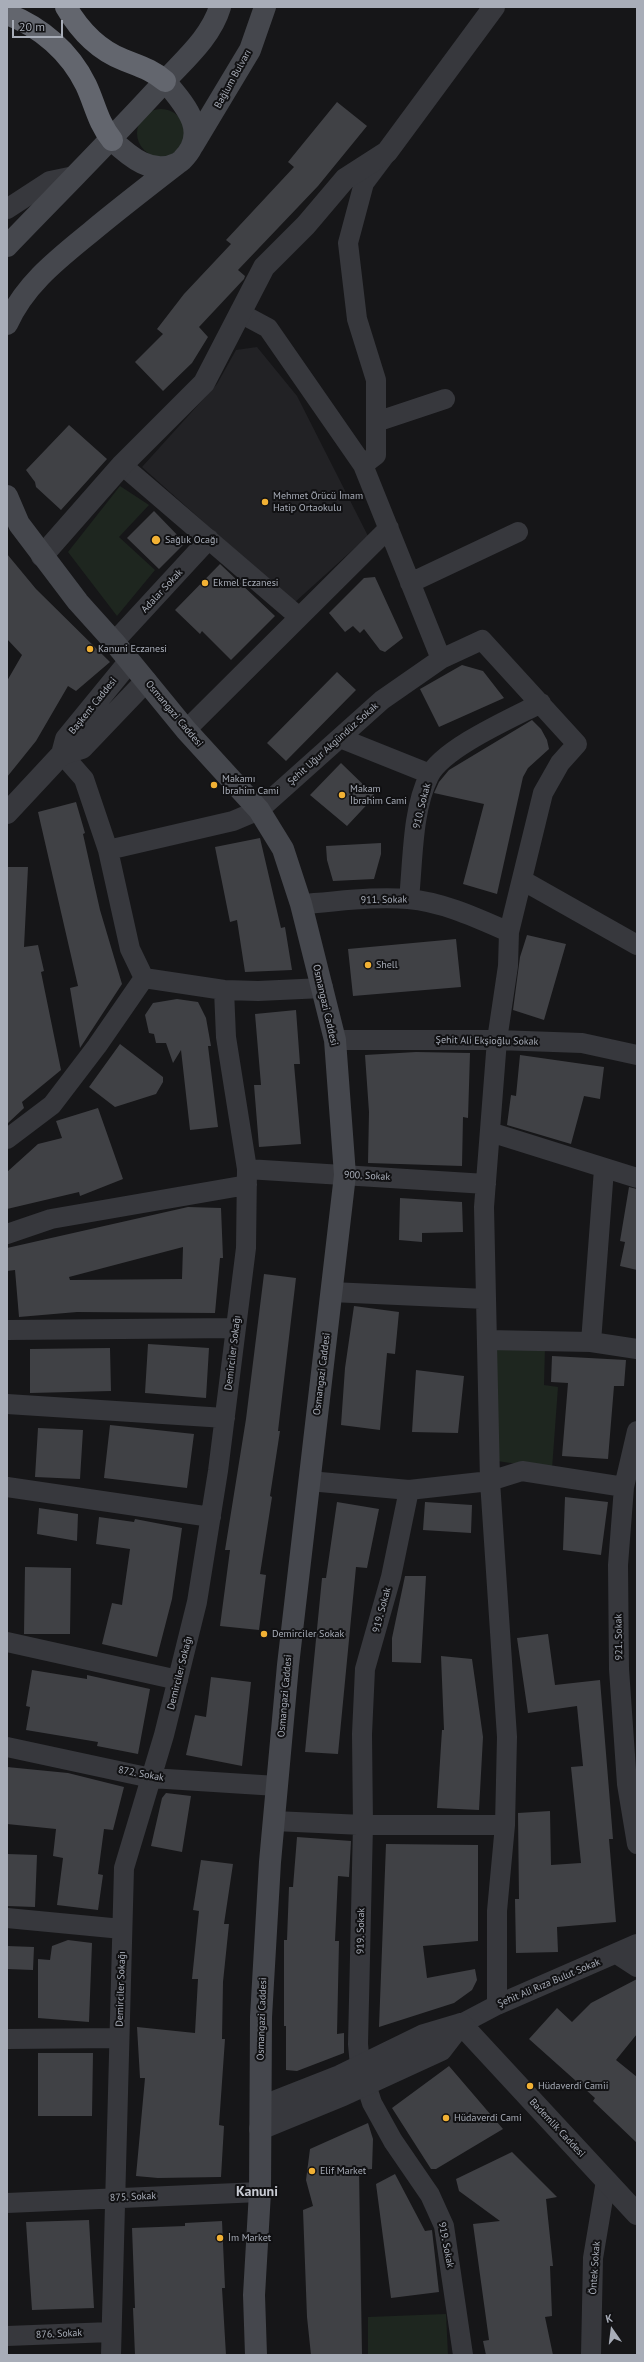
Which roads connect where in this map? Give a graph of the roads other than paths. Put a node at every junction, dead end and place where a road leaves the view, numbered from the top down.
1 (66, 7) edge
2 (220, 7) edge
3 (265, 7) edge
4 (494, 7) edge
5 (7, 14) edge
6 (165, 80) junction
7 (112, 140) junction
8 (387, 152) junction
9 (187, 153) junction
10 (74, 176) junction
11 (7, 209) edge
12 (7, 246) edge
13 (240, 313) junction
14 (7, 324) edge
15 (445, 399) dead end
16 (376, 422) junction
17 (122, 465) junction
18 (364, 465) junction
19 (9, 509) edge
20 (389, 528) junction
21 (518, 532) dead end
22 (209, 539) junction
23 (42, 556) junction
24 (410, 583) junction
25 (299, 617) junction
26 (114, 642) junction
27 (441, 659) junction
28 (129, 662) junction
29 (146, 681) junction
30 (540, 703) junction
31 (186, 730) junction
32 (340, 738) junction
33 (62, 754) junction
34 (430, 774) junction
35 (259, 810) junction
36 (7, 813) edge
37 (108, 850) junction
38 (522, 880) junction
39 (409, 899) junction
40 (301, 904) junction
41 (509, 932) junction
42 (637, 945) edge
43 (144, 978) junction
44 (323, 988) junction
45 (224, 990) junction
46 (335, 1040) junction
47 (497, 1040) junction
48 (637, 1055) edge
49 (490, 1132) junction
50 (7, 1139) edge
51 (604, 1169) junction
52 (345, 1175) junction
53 (247, 1177) junction
54 (637, 1178) edge
55 (486, 1184) junction
56 (7, 1234) edge
57 (331, 1292) junction
58 (486, 1299) junction
59 (236, 1328) junction
60 (7, 1330) edge
61 (487, 1340) junction
62 (591, 1342) junction
63 (637, 1349) edge
64 (7, 1404) edge
65 (224, 1418) junction
66 (637, 1431) edge
67 (309, 1481) junction
68 (490, 1481) junction
69 (7, 1486) edge
70 (624, 1487) junction
71 (409, 1490) junction
72 (211, 1517) junction
73 (7, 1642) edge
74 (178, 1680) junction
75 (7, 1747) edge
76 (151, 1778) junction
77 (277, 1786) junction
78 (274, 1822) junction
79 (363, 1825) junction
80 (505, 1825) junction
81 (637, 1844) edge
82 (7, 1918) edge
83 (122, 1929) junction
84 (637, 1944) edge
85 (617, 1954) junction
86 (637, 1967) edge
87 (497, 2005) junction
88 (461, 2024) junction
89 (119, 2038) junction
90 (7, 2039) edge
91 (363, 2075) junction
92 (261, 2107) junction
93 (260, 2129) junction
94 (606, 2181) junction
95 (260, 2192) junction
96 (116, 2198) junction
97 (7, 2203) edge
98 (637, 2214) edge
99 (111, 2332) junction
100 (7, 2336) edge
101 (111, 2355) edge
102 (256, 2355) edge
103 (463, 2355) edge
104 (591, 2355) edge

1 - 6 highway
2 - 6 main road
3 - 9 main road, Bağlum Bulvarı
4 - 8 street
5 - 7 highway
6 - 7 main road
6 - 9 main road
7 - 9 main road
7 - 10 main road
8 - 13 street
8 - 16 street
9 - 14 main road
10 - 11 street
10 - 12 main road
13 - 17 street
13 - 18 street
15 - 16 street
16 - 18 street
17 - 22 street
17 - 23 street
18 - 20 street
19 - 23 main road, Osmangazi Caddesi
20 - 24 street
20 - 25 street
21 - 24 street
22 - 25 street
22 - 26 street, Adalar Sokak
23 - 26 main road, Osmangazi Caddesi
24 - 27 street
25 - 31 street
26 - 28 main road, Osmangazi Caddesi
27 - 30 street, Şehit Uğur Akgündüz Sokak
27 - 32 street, Şehit Uğur Akgündüz Sokak
28 - 29 main road, Osmangazi Caddesi
28 - 33 street, Başkent Caddesi
29 - 31 main road, Osmangazi Caddesi
29 - 33 street
30 - 34 street, 910. Sokak
30 - 38 street
31 - 35 main road, Osmangazi Caddesi
32 - 34 street
32 - 35 street, Şehit Uğur Akgündüz Sokak
33 - 36 street
33 - 37 street
34 - 39 street, 910. Sokak
35 - 37 street, Şehit Uğur Akgündüz Sokak
35 - 40 main road, Osmangazi Caddesi
37 - 43 street
38 - 41 street
38 - 42 street
39 - 40 street, 911. Sokak
39 - 41 street, 911. Sokak
40 - 44 main road, Osmangazi Caddesi
41 - 47 street
43 - 45 street
43 - 50 street
44 - 45 street
44 - 46 main road, Osmangazi Caddesi
45 - 53 street, Demirciler Sokağı
46 - 47 street, Şehit Ali Ekşioğlu Sokak
46 - 52 main road, Osmangazi Caddesi
47 - 48 street, Şehit Ali Ekşioğlu Sokak
47 - 49 street
49 - 51 street
49 - 55 street
51 - 54 street
51 - 62 street
52 - 53 street, 900. Sokak
52 - 55 street, 900. Sokak
52 - 57 main road, Osmangazi Caddesi
53 - 56 street, 900. Sokak
53 - 59 street, Demirciler Sokağı
55 - 58 street
57 - 58 street
57 - 67 main road, Osmangazi Caddesi
58 - 61 street
59 - 60 street
59 - 65 street, Demirciler Sokağı
61 - 62 street
61 - 68 street
62 - 63 street
64 - 65 street
65 - 72 street, Demirciler Sokağı
66 - 70 street, 921. Sokak
67 - 71 street
67 - 77 main road, Osmangazi Caddesi
68 - 70 street
68 - 71 street
68 - 80 street
69 - 72 street
70 - 81 street, 921. Sokak
71 - 79 street, 919. Sokak
72 - 74 street, Demirciler Sokağı
73 - 74 street
74 - 76 street, Demirciler Sokağı
75 - 76 street, 872. Sokak
76 - 77 street, 872. Sokak
76 - 83 street, Demirciler Sokağı
77 - 78 main road, Osmangazi Caddesi
78 - 79 street
78 - 92 main road, Osmangazi Caddesi
79 - 80 street
79 - 91 street, 919. Sokak
80 - 87 street
82 - 83 street
83 - 89 street, Demirciler Sokağı
84 - 85 street, Şehit Ali Rıza Bulut Sokak
85 - 86 street
85 - 87 street, Şehit Ali Rıza Bulut Sokak
87 - 88 street, Şehit Ali Rıza Bulut Sokak
88 - 91 street
88 - 94 street, Bademlik Caddesi
89 - 90 street
89 - 96 street, Demirciler Sokağı
91 - 92 street
91 - 93 street
91 - 103 street, 919. Sokak
92 - 93 main road, Osmangazi Caddesi
93 - 95 main road, Osmangazi Caddesi
94 - 98 street, Bademlik Caddesi
94 - 104 street, Öntek Sokak
95 - 96 street, 875. Sokak
95 - 102 main road, Osmangazi Caddesi
96 - 97 street, 875. Sokak
96 - 99 street, Demirciler Sokağı
99 - 100 street, 876. Sokak
99 - 101 street, Demirciler Sokağı

